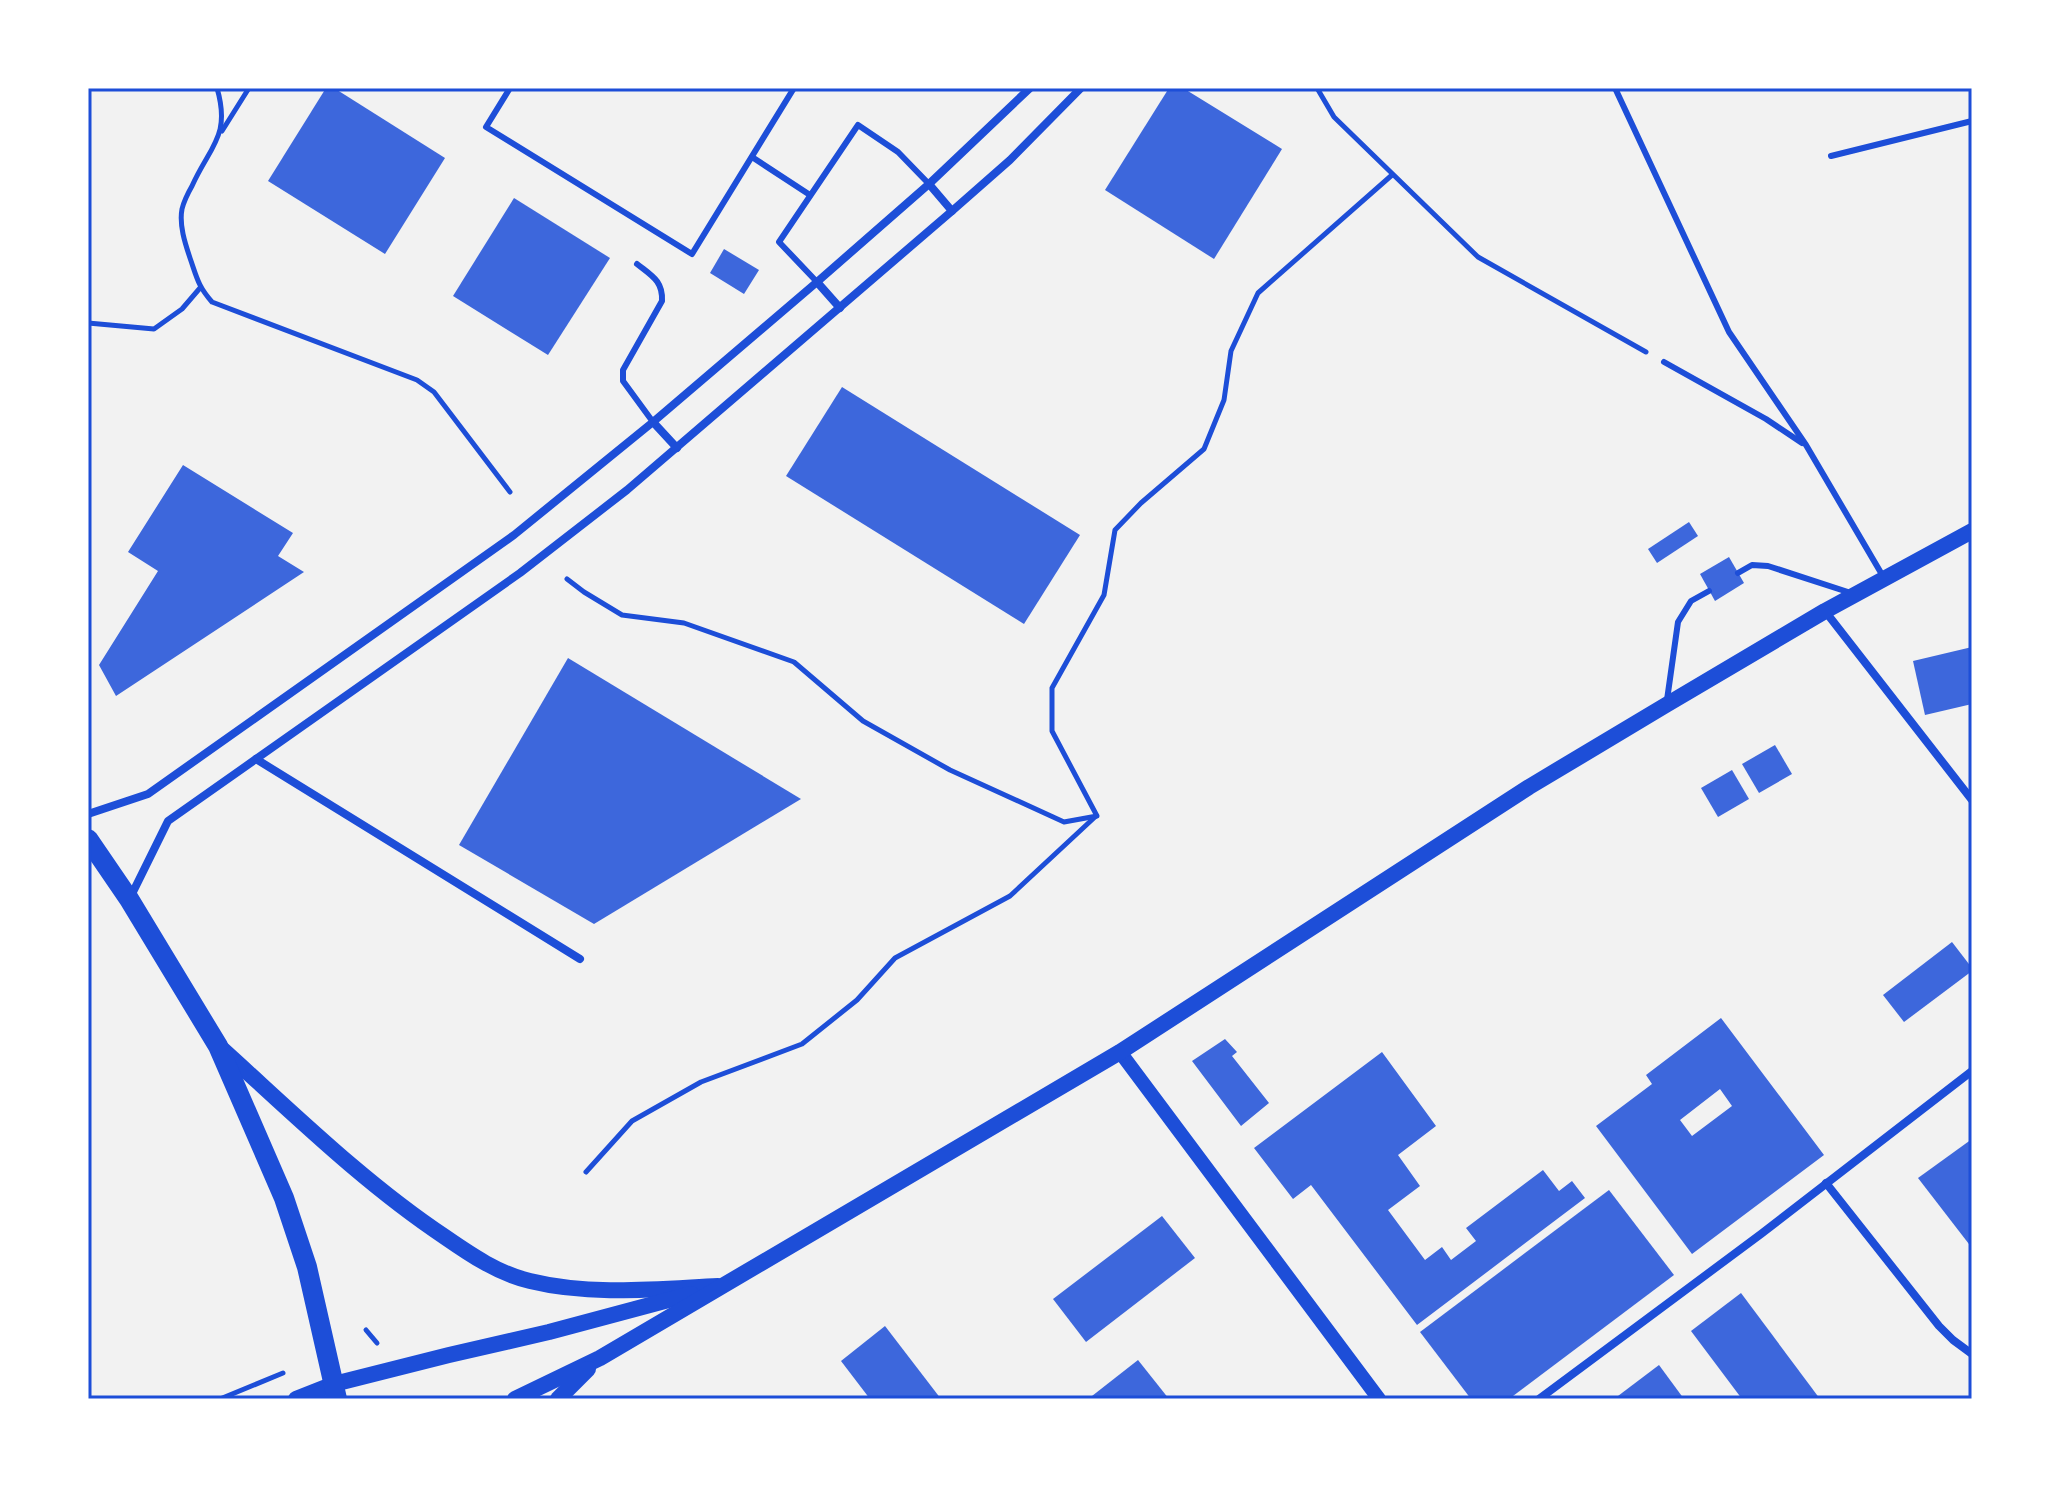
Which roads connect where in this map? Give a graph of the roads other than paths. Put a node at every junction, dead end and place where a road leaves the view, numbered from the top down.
1 (510, 88) edge
2 (794, 88) edge
3 (1030, 88) edge
4 (1081, 88) edge
5 (1615, 88) edge
6 (1972, 121) edge
7 (1831, 156) dead end
8 (752, 157) junction
9 (929, 184) junction
10 (810, 195) junction
11 (952, 211) junction
12 (637, 264) dead end
13 (817, 282) junction
14 (840, 308) junction
15 (1664, 362) road end
16 (653, 422) junction
17 (1806, 445) junction
18 (677, 448) junction
19 (1972, 531) edge
20 (1738, 573) dead end
21 (1884, 578) junction
22 (1709, 591) dead end
23 (1855, 595) junction
24 (1825, 611) junction
25 (1666, 705) junction
26 (256, 759) junction
27 (1972, 800) edge
28 (88, 814) edge
29 (88, 839) edge
30 (129, 899) junction
31 (580, 959) dead end
32 (218, 1046) junction
33 (1120, 1052) junction
34 (1972, 1071) edge
35 (1826, 1183) junction
36 (720, 1286) junction
37 (1972, 1354) edge
38 (600, 1358) junction
39 (335, 1392) edge
40 (296, 1399) edge
41 (515, 1399) edge
42 (558, 1399) edge
43 (1379, 1399) edge
44 (1539, 1399) edge

1 - 8 lane
2 - 8 lane
3 - 9 street
4 - 11 street
5 - 17 lane
6 - 7 lane
8 - 10 lane
9 - 10 lane
9 - 11 street
9 - 13 street
10 - 13 lane
11 - 14 street
12 - 16 lane
13 - 14 street
13 - 16 street
14 - 18 street
15 - 17 lane
16 - 18 street
16 - 28 street
17 - 21 lane
18 - 26 street
19 - 21 main road
20 - 23 lane
21 - 23 main road
22 - 25 lane
23 - 24 main road
24 - 25 main road
24 - 27 street
25 - 33 main road
26 - 30 street
26 - 31 street
29 - 30 main road
30 - 32 main road
32 - 36 main road
32 - 39 main road
33 - 36 main road
33 - 43 street
34 - 35 street
35 - 37 street
35 - 44 street
36 - 38 main road
36 - 39 main road
38 - 41 main road
38 - 42 main road
39 - 40 main road

